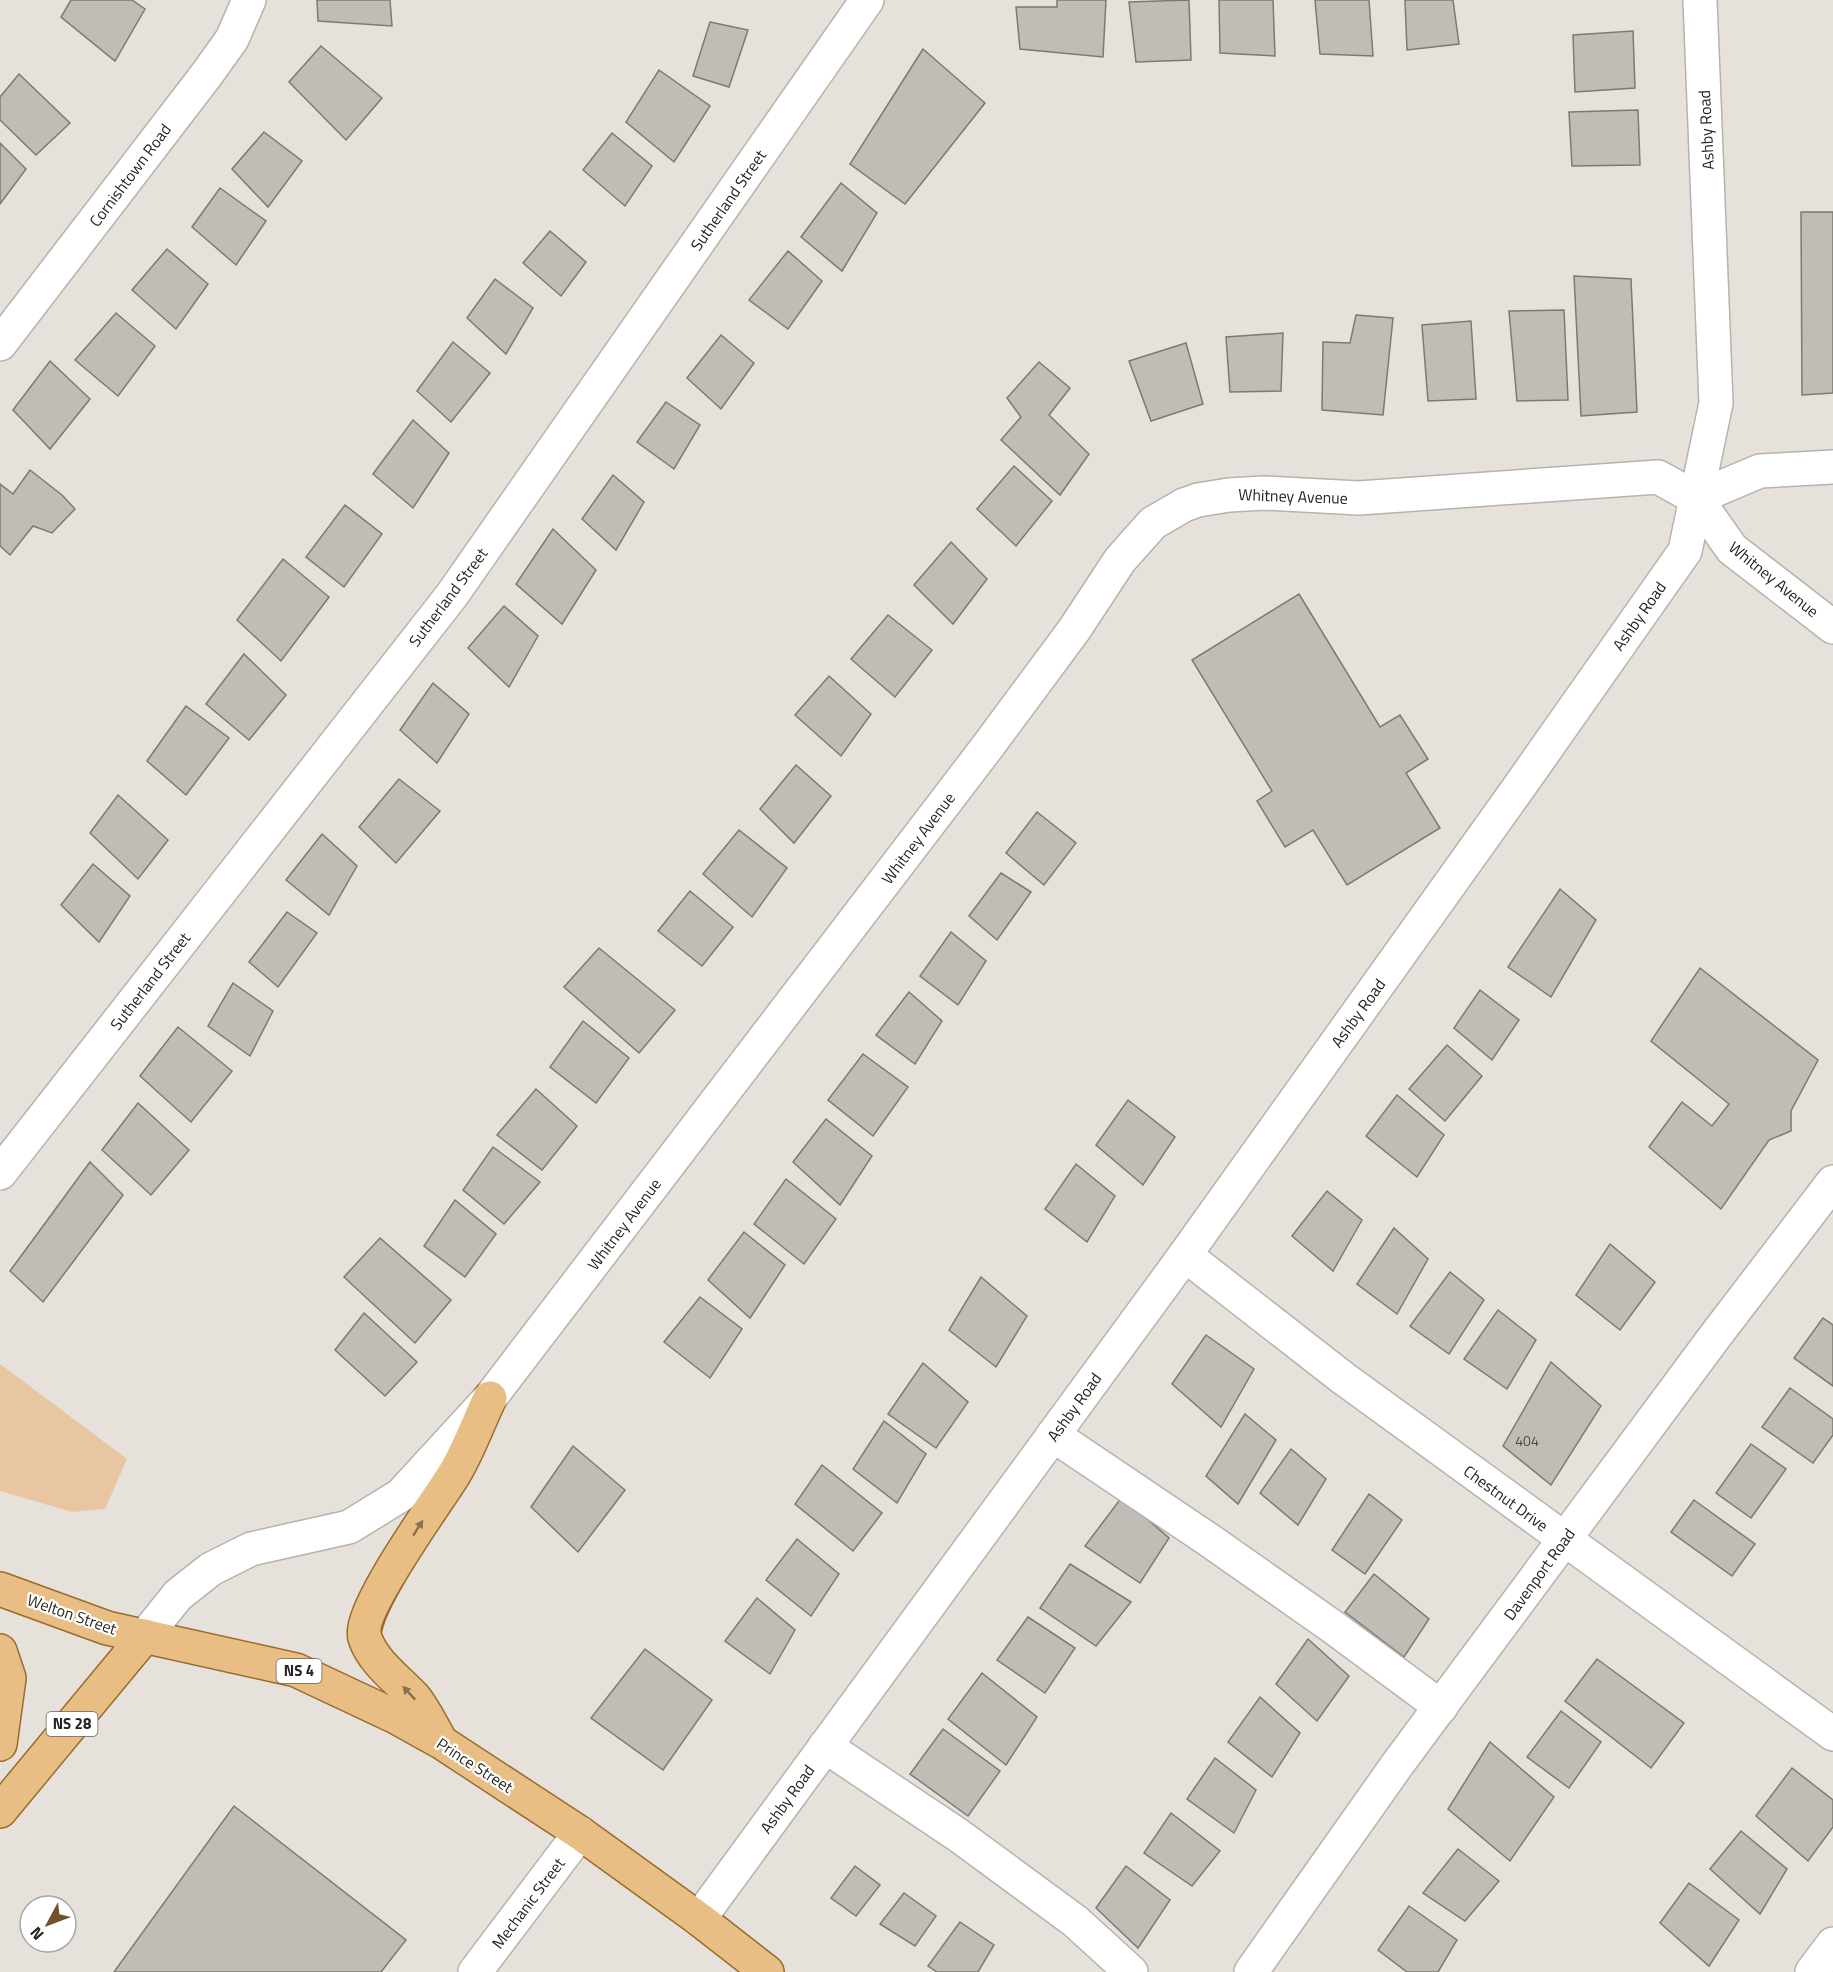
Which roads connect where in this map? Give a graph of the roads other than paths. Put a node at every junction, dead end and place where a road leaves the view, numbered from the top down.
1 (249, 0) edge
2 (867, 0) edge
3 (1700, 0) edge
4 (0, 344) edge
5 (1833, 466) edge
6 (1696, 498) junction
7 (1833, 627) edge
8 (0, 1173) edge
9 (1833, 1182) edge
10 (1185, 1255) junction
11 (490, 1398) junction
12 (1053, 1435) junction
13 (1564, 1540) junction
14 (0, 1589) edge
15 (145, 1636) junction
16 (0, 1651) edge
17 (1441, 1707) junction
18 (1833, 1734) edge
19 (441, 1742) junction
20 (0, 1744) edge
21 (825, 1746) junction
22 (0, 1811) edge
23 (580, 1833) junction
24 (699, 1919) junction
25 (1833, 1944) edge
26 (476, 1972) edge
27 (767, 1972) edge
28 (1131, 1972) edge
29 (1251, 1972) edge
30 (1812, 1972) edge

1 - 4 street, Cornishtown Road
2 - 8 street, Sutherland Street
3 - 6 street, Ashby Road
5 - 6 street
6 - 7 street, Whitney Avenue
6 - 10 street, Ashby Road
6 - 11 street, Whitney Avenue
9 - 13 street, Davenport Road
10 - 12 street, Ashby Road
10 - 13 street, Chestnut Drive
11 - 15 street, Whitney Avenue
19 -> 11 main road
12 - 17 street
12 - 21 street, Ashby Road
13 - 17 street, Davenport Road
13 - 18 street, Chestnut Drive
14 - 15 main road, Welton Street / NS 4
15 - 19 main road, Prince Street / NS 4
15 - 22 main road, NS 28
16 - 20 main road
17 - 29 street, Davenport Road
19 - 23 main road, Prince Street / NS 4
21 - 24 street, Ashby Road
21 - 28 street
23 - 24 main road, Prince Street / NS 4
23 - 26 street, Mechanic Street
24 - 27 main road, Prince Street / NS 4
25 - 30 street

